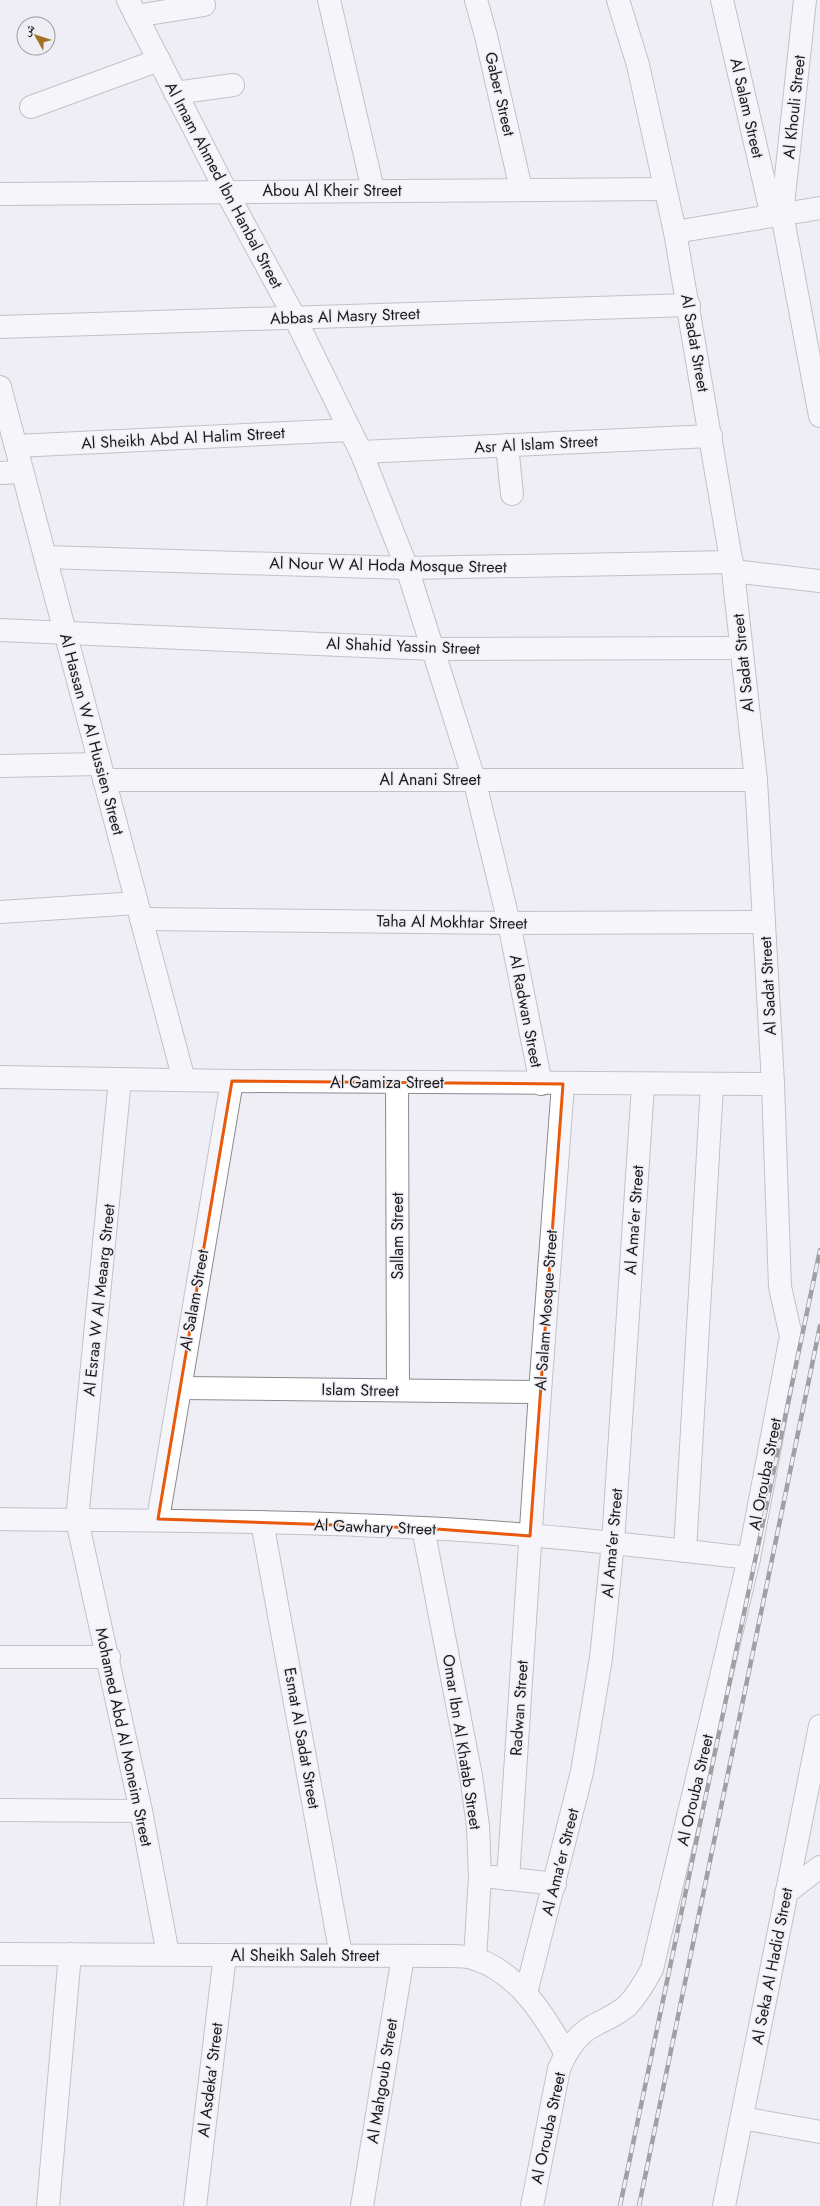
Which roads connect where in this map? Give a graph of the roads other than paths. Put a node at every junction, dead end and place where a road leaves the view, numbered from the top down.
1 (329, 0) edge
2 (476, 0) edge
3 (618, 0) edge
4 (722, 0) edge
5 (805, 0) edge
6 (204, 5) dead end
7 (132, 8) edge
8 (159, 60) junction
9 (233, 84) dead end
10 (175, 93) junction
11 (31, 107) dead end
12 (521, 189) junction
13 (665, 189) junction
14 (373, 190) junction
15 (226, 191) junction
16 (0, 194) edge
17 (820, 208) edge
18 (777, 215) junction
19 (675, 232) junction
20 (689, 305) junction
21 (295, 318) junction
22 (0, 327) edge
23 (0, 387) edge
24 (820, 416) edge
25 (350, 430) junction
26 (711, 436) junction
27 (507, 445) junction
28 (16, 446) junction
29 (361, 452) junction
30 (22, 472) junction
31 (0, 473) edge
32 (512, 494) dead end
33 (45, 556) junction
34 (732, 567) junction
35 (407, 568) junction
36 (820, 581) edge
37 (0, 630) edge
38 (65, 633) junction
39 (741, 648) junction
40 (434, 649) junction
41 (0, 766) edge
42 (102, 772) junction
43 (474, 779) junction
44 (756, 780) junction
45 (139, 911) junction
46 (0, 912) edge
47 (764, 922) junction
48 (509, 923) junction
49 (0, 1077) edge
50 (120, 1079) junction
51 (184, 1080) junction
52 (232, 1081) junction
53 (397, 1082) junction
54 (541, 1084) junction
55 (564, 1084) junction
56 (773, 1084) junction
57 (643, 1085) junction
58 (712, 1085) junction
59 (791, 1336) joint
60 (180, 1388) junction
61 (398, 1390) junction
62 (540, 1392) junction
63 (0, 1519) edge
64 (77, 1520) junction
65 (158, 1520) junction
66 (262, 1522) junction
67 (423, 1528) junction
68 (530, 1536) junction
69 (613, 1543) junction
70 (686, 1551) junction
71 (749, 1558) junction
72 (0, 1657) edge
73 (109, 1657) junction
74 (820, 1726) edge
75 (0, 1810) edge
76 (141, 1811) junction
77 (820, 1867) edge
78 (480, 1876) junction
79 (508, 1879) junction
80 (555, 1884) junction
81 (786, 1893) junction
82 (0, 1954) edge
83 (70, 1954) junction
84 (168, 1954) junction
85 (225, 1954) junction
86 (341, 1955) junction
87 (403, 1956) junction
88 (476, 1958) junction
89 (526, 1993) junction
90 (566, 2054) junction
91 (742, 2118) junction
92 (820, 2132) edge
93 (48, 2206) edge
94 (195, 2206) edge
95 (362, 2206) edge
96 (532, 2206) edge
97 (724, 2206) edge

1 - 14 street
2 - 12 street, Gaber Street
3 - 13 street, Al Sadat Street
4 - 18 street, Al Salam Street
5 - 18 street, Al Khouli Street
6 - 7 street
7 - 8 street, Al Imam Ahmed Ibn Hanbal Street
8 - 10 street, Al Imam Ahmed Ibn Hanbal Street
8 - 11 street
9 - 10 street
10 - 15 street, Al Imam Ahmed Ibn Hanbal Street
12 - 13 street, Abou Al Kheir Street
12 - 14 street, Abou Al Kheir Street
13 - 19 street, Al Sadat Street
14 - 15 street, Abou Al Kheir Street
15 - 16 street, Abou Al Kheir Street
15 - 21 street, Al Imam Ahmed Ibn Hanbal Street
17 - 18 street
18 - 19 street
18 - 24 street
19 - 20 street, Al Sadat Street
20 - 21 street, Abbas Al Masry Street
20 - 26 street, Al Sadat Street
21 - 22 street, Abbas Al Masry Street
21 - 25 street, Al Imam Ahmed Ibn Hanbal Street
23 - 28 street, Al Hassan W Al Hussien Street
25 - 28 street, Al Sheikh Abd Al Halim Street
25 - 29 street, Al Imam Ahmed Ibn Hanbal Street
26 - 27 street, Asr Al Islam Street
26 - 34 street, Al Sadat Street
27 - 29 street, Asr Al Islam Street
27 - 32 street
28 - 30 street, Al Hassan W Al Hussien Street
29 - 35 street, Al Imam Ahmed Ibn Hanbal Street
30 - 31 street
30 - 33 street, Al Hassan W Al Hussien Street
33 - 35 street, Al Nour W Al Hoda Mosque Street
33 - 38 street, Al Hassan W Al Hussien Street
34 - 35 street, Al Nour W Al Hoda Mosque Street
34 - 36 street, Al Nour W Al Hoda Mosque Street
34 - 39 street, Al Sadat Street
35 - 40 street, Al Radwan Street
37 - 38 street, Al Shahid Yassin Street
38 - 40 street, Al Shahid Yassin Street
38 - 42 street, Al Hassan W Al Hussien Street
39 - 40 street, Al Shahid Yassin Street
39 - 44 street, Al Sadat Street
40 - 43 street, Al Radwan Street
41 - 42 street, Al Anani Street
42 - 43 street, Al Anani Street
42 - 45 street, Al Hassan W Al Hussien Street
43 - 44 street, Al Anani Street
43 - 48 street, Al Radwan Street
44 - 47 street, Al Sadat Street
45 - 46 street, Taha Al Mokhtar Street
45 - 48 street, Taha Al Mokhtar Street
45 - 51 street, Al Hassan W Al Hussien Street
47 - 48 street, Taha Al Mokhtar Street
47 - 56 street, Al Sadat Street
48 - 54 street, Al Radwan Street
49 - 50 street, Al Gamiza Street
50 - 51 street, Al Gamiza Street
50 - 64 street, Al Esraa W Al Meaarg Street
51 - 52 street, Al Gamiza Street
52 - 53 street, Al Gamiza Street
52 - 60 street, Al Salam Street
53 - 54 street, Al Gamiza Street
53 - 61 street, Sallam Street
54 - 55 street, Al Gamiza Street
55 - 57 street, Al Gamiza Street
55 - 62 street, Al Salam Mosque Street
56 - 58 street, Al Gamiza Street
56 - 59 street, Al Sadat Street
57 - 58 street, Al Gamiza Street
57 - 69 street, Al Ama'er Street
58 - 70 street
59 - 71 street, Al Orouba Street
60 - 61 street, Islam Street
60 - 65 street, Al Salam Street
61 - 62 street, Islam Street
62 - 68 street, Al Salam Mosque Street
63 - 64 street, Al Gawhary Street
64 - 65 street, Al Gawhary Street
64 - 73 street, Mohamed Abd Al Moneim Street
65 - 66 street, Al Gawhary Street
66 - 67 street, Al Gawhary Street
66 - 86 street, Esmat Al Sadat Street
67 - 68 street, Al Gawhary Street
67 - 78 street, Omar Ibn Al Khatab Street
68 - 69 street, Al Gawhary Street
68 - 79 street, Radwan Street
69 - 70 street, Al Gawhary Street
69 - 80 street, Al Ama'er Street
70 - 71 street, Al Gawhary Street
71 - 90 street, Al Orouba Street
72 - 73 street
73 - 76 street, Mohamed Abd Al Moneim Street
74 - 81 street, Al Seka Al Hadid Street
75 - 76 street
76 - 84 street, Mohamed Abd Al Moneim Street
77 - 81 street
78 - 79 street
78 - 88 street, Omar Ibn Al Khatab Street
79 - 80 street
80 - 89 street, Al Ama'er Street
81 - 91 street, Al Seka Al Hadid Street
82 - 83 street, Al Sheikh Saleh Street
83 - 84 street, Al Sheikh Saleh Street
83 - 93 street
84 - 85 street, Al Sheikh Saleh Street
85 - 86 street, Al Sheikh Saleh Street
85 - 94 street, Al Asdeka' Street
86 - 87 street, Al Sheikh Saleh Street
87 - 88 street, Al Sheikh Saleh Street
87 - 95 street, Al Mahgoub Street
88 - 89 street, Al Sheikh Saleh Street
89 - 90 street, Al Sheikh Saleh Street
90 - 96 street, Al Orouba Street
91 - 92 street
91 - 97 street, Al Seka Al Hadid Street

